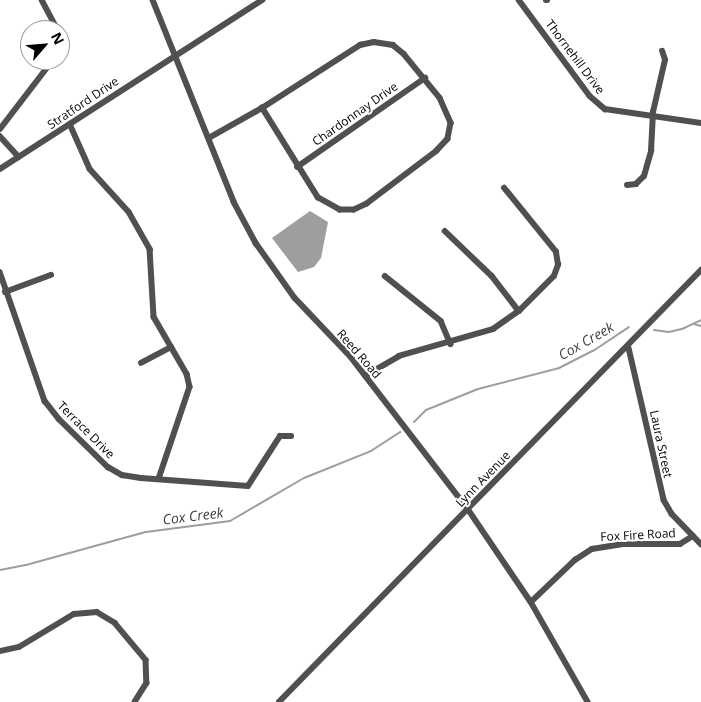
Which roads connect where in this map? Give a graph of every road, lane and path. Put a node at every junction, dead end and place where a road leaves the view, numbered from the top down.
1 (42, 0) edge
2 (152, 0) edge
3 (262, 0) edge
4 (519, 0) edge
5 (53, 20) edge
6 (662, 51) dead end
7 (177, 55) junction
8 (45, 70) edge
9 (424, 78) junction
10 (262, 108) junction
11 (653, 117) junction
12 (701, 123) edge
13 (70, 124) junction
14 (0, 129) edge
15 (0, 136) edge
16 (208, 138) junction
17 (19, 157) junction
18 (297, 167) junction
19 (0, 169) edge
20 (627, 185) dead end
21 (504, 188) dead end
22 (445, 231) dead end
23 (701, 270) edge
24 (0, 272) edge
25 (51, 275) dead end
26 (385, 276) dead end
27 (5, 292) junction
28 (519, 311) junction
29 (451, 344) junction
30 (171, 347) junction
31 (629, 348) junction
32 (141, 363) dead end
33 (365, 376) junction
34 (291, 436) dead end
35 (159, 479) junction
36 (468, 509) junction
37 (693, 536) junction
38 (701, 544) edge
39 (531, 602) junction
40 (0, 651) edge
41 (135, 702) edge
42 (279, 702) edge
43 (588, 702) edge

1 - 5 street
2 - 7 street, Reed Road
3 - 7 street, Stratford Drive
4 - 11 street, Thornehill Drive
6 - 11 street
7 - 13 street, Stratford Drive
7 - 16 street, Reed Road
8 - 14 street
9 - 10 street
9 - 18 street, Chardonnay Drive
9 - 18 street
10 - 16 street
10 - 18 street
11 - 12 street, Thornehill Drive
11 - 20 street
13 - 17 street, Stratford Drive
13 - 30 street
15 - 17 street
16 - 33 street, Reed Road
17 - 19 street, Stratford Drive
21 - 28 street
22 - 28 street
23 - 31 street, Lynn Avenue
24 - 27 street, Terrace Drive
25 - 27 street
26 - 29 street
27 - 35 street, Terrace Drive
28 - 29 street
29 - 33 street
30 - 32 street
30 - 35 street
31 - 36 street, Lynn Avenue
31 - 37 street, Laura Street
33 - 36 street, Reed Road
34 - 35 street, Terrace Drive
36 - 39 street, Reed Road
36 - 42 street, Lynn Avenue
37 - 38 street, Fox Fire Road
37 - 39 street, Fox Fire Road
39 - 43 street, Reed Road
40 - 41 street

